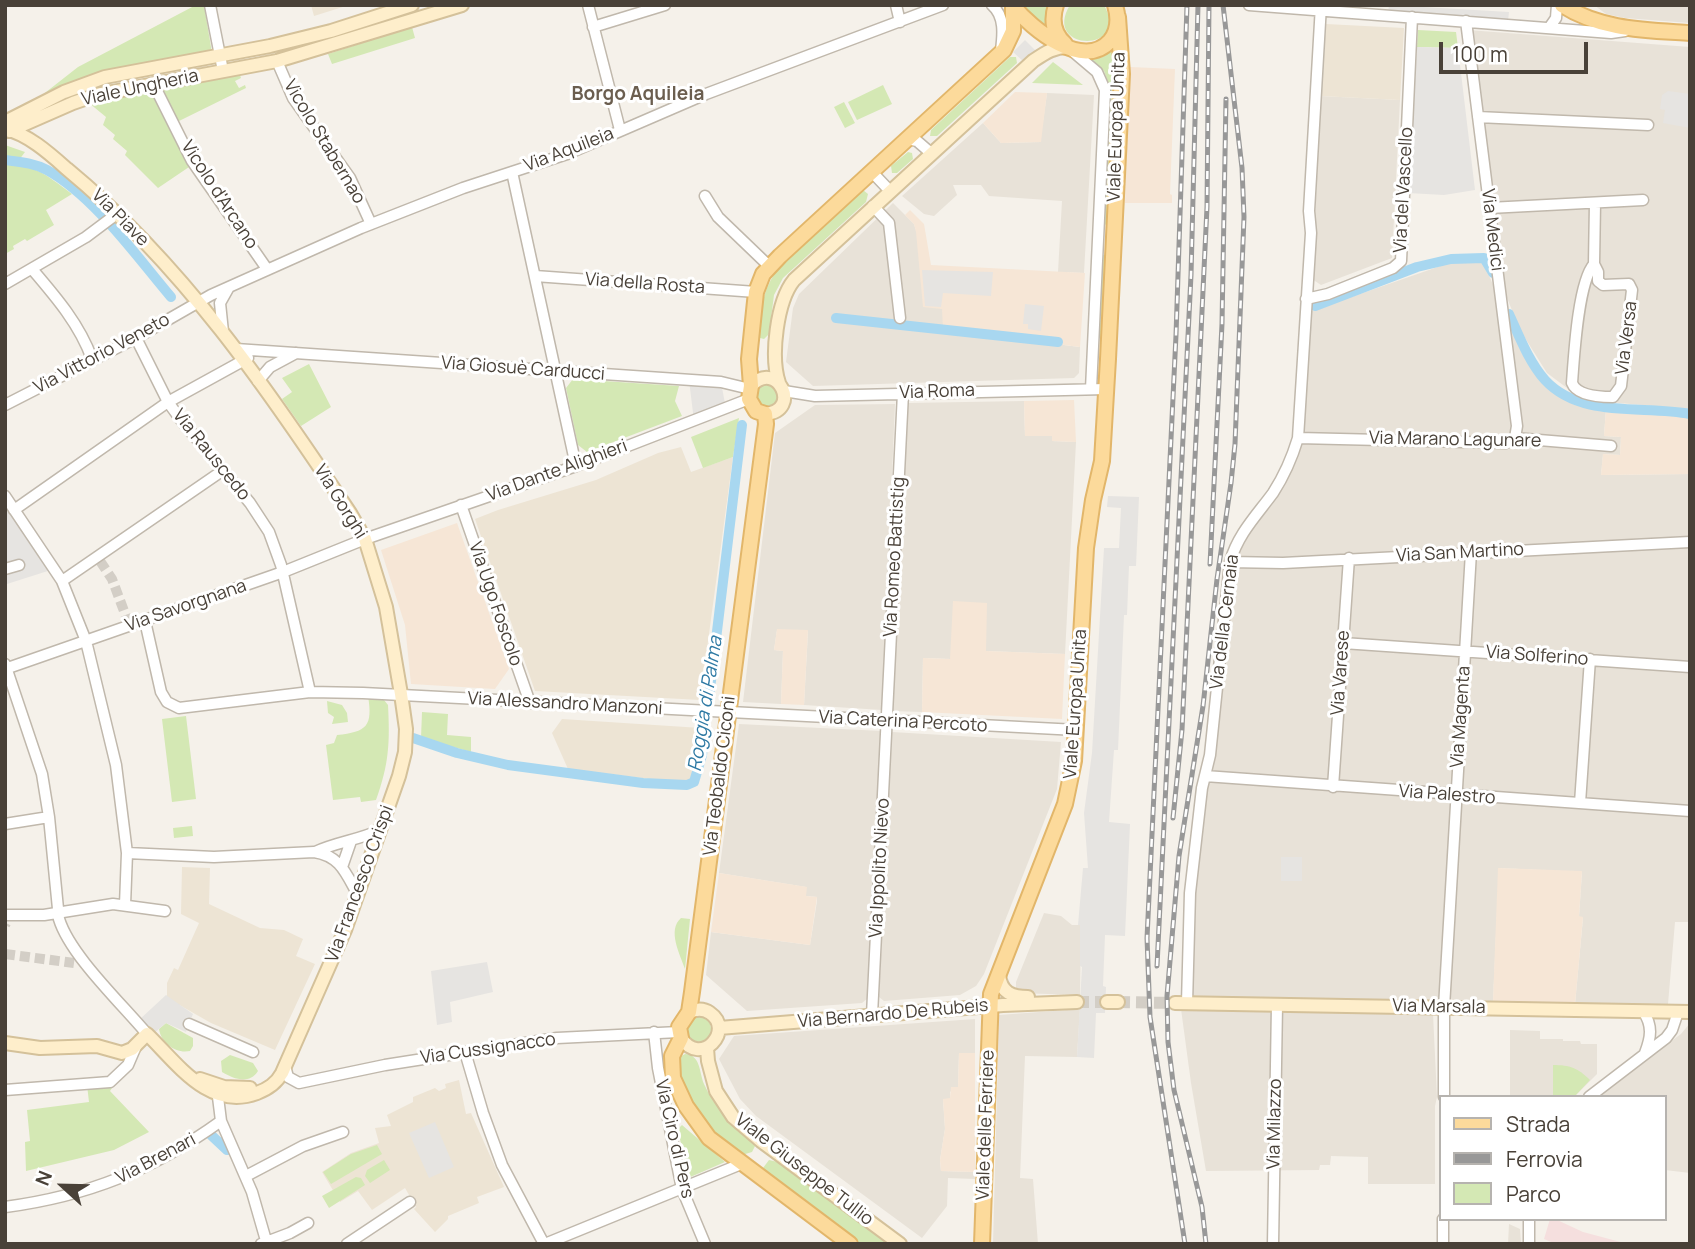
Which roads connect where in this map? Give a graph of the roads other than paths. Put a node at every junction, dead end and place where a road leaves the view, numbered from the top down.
1 (210, 5) edge
2 (462, 5) edge
3 (588, 5) edge
4 (665, 5) edge
5 (896, 5) edge
6 (943, 5) edge
7 (1056, 5) edge
8 (1249, 5) edge
9 (1559, 5) edge
10 (410, 6) edge
11 (1013, 6) edge
12 (995, 7) edge
13 (1323, 7) edge
14 (1118, 9) edge
15 (1354, 9) edge
16 (1412, 17) junction
17 (412, 21) junction
18 (1466, 21) junction
19 (900, 22) junction
20 (593, 27) junction
21 (1549, 28) junction
22 (1637, 29) junction
23 (1690, 33) edge
24 (1068, 47) junction
25 (1000, 53) junction
26 (220, 56) junction
27 (276, 61) junction
28 (223, 71) junction
29 (153, 83) junction
30 (41, 117) junction
31 (1478, 117) junction
32 (1648, 125) dead end
33 (10, 127) edge
34 (620, 130) junction
35 (907, 139) junction
36 (33, 142) junction
37 (932, 154) junction
38 (871, 171) junction
39 (512, 172) junction
40 (890, 191) junction
41 (705, 196) dead end
42 (1643, 200) dead end
43 (1595, 203) junction
44 (873, 206) junction
45 (1489, 208) junction
46 (114, 216) junction
47 (371, 224) junction
48 (1097, 242) junction
49 (1113, 243) junction
50 (1594, 264) junction
51 (769, 266) junction
52 (32, 269) junction
53 (267, 269) junction
54 (535, 276) junction
55 (5, 284) edge
56 (230, 286) junction
57 (756, 292) junction
58 (1306, 299) junction
59 (198, 302) junction
60 (900, 318) dead end
61 (223, 334) junction
62 (136, 338) junction
63 (1092, 345) junction
64 (1108, 345) junction
65 (236, 349) junction
66 (261, 351) junction
67 (296, 353) junction
68 (92, 359) junction
69 (244, 360) junction
70 (556, 372) junction
71 (258, 381) junction
72 (781, 387) junction
73 (1098, 389) junction
74 (750, 392) junction
75 (903, 393) junction
76 (168, 402) junction
77 (5, 405) edge
78 (765, 414) junction
79 (1298, 438) junction
80 (1515, 438) junction
81 (1611, 446) dead end
82 (576, 466) junction
83 (222, 471) junction
84 (5, 496) edge
85 (461, 505) junction
86 (14, 510) junction
87 (365, 539) junction
88 (1690, 542) edge
89 (1471, 552) junction
90 (1349, 558) junction
91 (1230, 562) junction
92 (19, 565) dead end
93 (5, 569) edge
94 (282, 572) junction
95 (62, 581) junction
96 (145, 621) junction
97 (86, 641) junction
98 (1343, 643) junction
99 (1465, 651) junction
100 (1590, 659) junction
101 (6, 667) edge
102 (1690, 667) edge
103 (310, 692) junction
104 (401, 694) junction
105 (530, 702) junction
106 (722, 713) junction
107 (887, 722) junction
108 (1077, 730) junction
109 (1205, 776) junction
110 (1333, 787) junction
111 (1456, 795) junction
112 (1580, 803) junction
113 (1690, 811) edge
114 (49, 817) junction
115 (5, 824) edge
116 (380, 830) junction
117 (351, 841) junction
118 (337, 844) junction
119 (314, 852) junction
120 (127, 853) junction
121 (340, 864) junction
122 (358, 895) junction
123 (125, 905) junction
124 (165, 911) dead end
125 (58, 913) junction
126 (5, 915) edge
127 (999, 975) junction
128 (1181, 1003) joint
129 (1277, 1005) junction
130 (989, 1006) junction
131 (1444, 1007) junction
132 (1643, 1011) junction
133 (689, 1012) junction
134 (1684, 1012) edge
135 (872, 1015) junction
136 (189, 1024) dead end
137 (719, 1028) junction
138 (653, 1032) junction
139 (680, 1035) junction
140 (142, 1039) junction
141 (5, 1043) edge
142 (707, 1048) junction
143 (254, 1052) dead end
144 (465, 1052) junction
145 (1645, 1054) junction
146 (285, 1066) junction
147 (299, 1083) junction
148 (5, 1090) edge
149 (216, 1090) junction
150 (265, 1090) junction
151 (1444, 1095) edge
152 (1591, 1095) edge
153 (235, 1097) junction
154 (220, 1117) junction
155 (344, 1132) dead end
156 (741, 1164) junction
157 (246, 1176) junction
158 (682, 1189) junction
159 (410, 1202) dead end
160 (5, 1208) edge
161 (1443, 1221) edge
162 (1529, 1221) edge
163 (308, 1223) dead end
164 (265, 1243) edge
165 (347, 1244) edge
166 (544, 1244) edge
167 (705, 1244) edge
168 (850, 1244) edge
169 (900, 1244) edge
170 (982, 1244) edge
171 (1273, 1244) edge
172 (1443, 1244) edge
173 (1529, 1244) edge

1 - 26 street
2 - 17 street, Viale Ungheria
3 - 20 street
4 - 20 street
5 - 19 street
6 - 19 street, Via Aquileia
7 - 24 main road
8 - 13 street
9 - 21 street
9 - 22 main road
10 - 17 street, Viale Ungheria
10 - 26 street, Viale Ungheria
11 - 12 street
11 - 24 main road
11 - 25 main road
12 - 25 street
13 - 15 street
13 - 58 street, Via della Cernaia
14 - 24 main road
14 - 49 main road, Viale Europa Unita
15 - 16 street
16 - 18 street
16 - 58 street, Via del Vascello
17 - 27 street, Viale Ungheria
18 - 21 street
18 - 31 street, Via Medici
19 - 34 street, Via Aquileia
20 - 34 street
21 - 22 street
22 - 23 main road
24 - 37 street
24 - 48 street, Viale Europa Unita
25 - 35 main road
26 - 28 street, Viale Ungheria
26 - 33 street, Viale Ungheria
27 - 28 street, Viale Ungheria
27 - 47 street, Vicolo Stabernao
28 - 29 street, Viale Ungheria
29 - 30 street, Viale Ungheria
29 - 53 street, Vicolo d'Arcano
30 - 33 street, Viale Ungheria
30 - 36 street
31 - 32 street
31 - 45 street, Via Medici
33 - 36 street
33 - 36 street, Via Piave
34 - 39 street, Via Aquileia
35 - 37 street
35 - 38 main road
36 - 46 street, Via Piave
37 - 40 street
38 - 40 street
38 - 51 main road
39 - 47 street, Via Aquileia
39 - 54 street
40 - 44 street
41 - 51 street
42 - 43 street
43 - 45 street
43 - 50 street, Via Versa
44 - 60 street
44 - 72 street
45 - 80 street, Via Medici
46 - 52 street
46 - 59 street, Via Piave
47 - 53 street, Via Aquileia
48 - 49 street
48 - 63 street, Viale Europa Unita
49 - 64 main road, Viale Europa Unita
50 - 50 street, Via Versa
51 - 57 main road
52 - 55 street
52 - 68 street
53 - 56 street, Via Aquileia
54 - 57 street, Via della Rosta
54 - 70 street
56 - 59 street, Via Aquileia
56 - 61 street
57 - 74 main road
58 - 79 street, Via della Cernaia
59 - 61 street, Via Gorghi
59 - 62 street, Via Vittorio Veneto
61 - 65 street, Via Gorghi
62 - 68 street, Via Vittorio Veneto
62 - 76 street, Via Rauscedo
63 - 64 street
63 - 73 street, Viale Europa Unita
64 - 73 main road, Viale Europa Unita
65 - 66 street, Via Giosuè Carducci
65 - 69 street, Via Gorghi
66 - 67 street, Via Giosuè Carducci
66 - 69 street
67 - 70 street, Via Giosuè Carducci
67 - 71 street
68 - 77 street, Via Vittorio Veneto
69 - 71 street, Via Gorghi
69 - 76 street
70 - 74 street, Via Giosuè Carducci
70 - 82 street
71 - 87 street, Via Gorghi
72 - 74 street
72 - 75 street, Via Roma
72 - 78 street
73 - 75 street, Via Roma
73 - 108 main road, Viale Europa Unita
74 - 78 main road
74 - 82 street, Via Dante Alighieri
75 - 107 street, Via Romeo Battistig
76 - 83 street, Via Rauscedo
76 - 86 street
78 - 106 main road, Via Teobaldo Ciconi
79 - 80 street, Via Marano Lagunare
79 - 91 street, Via della Cernaia
80 - 81 street, Via Marano Lagunare
82 - 85 street, Via Dante Alighieri
83 - 94 street, Via Rauscedo
83 - 95 street
84 - 86 street
85 - 87 street, Via Dante Alighieri
85 - 105 street, Via Ugo Foscolo
86 - 95 street
87 - 94 street, Via Savorgnana
87 - 104 street, Via Gorghi
88 - 89 street, Via San Martino
89 - 90 street, Via San Martino
89 - 99 street, Via Magenta
90 - 91 street, Via San Martino
90 - 98 street, Via Varese
91 - 109 street, Via della Cernaia
92 - 93 street
94 - 96 street, Via Savorgnana
94 - 103 street, Via Rauscedo
95 - 97 street
96 - 97 street, Via Savorgnana
96 - 103 street, Via Alessandro Manzoni
97 - 101 street, Via Savorgnana
97 - 120 street
98 - 99 street, Via Solferino
98 - 110 street, Via Varese
99 - 100 street, Via Solferino
99 - 111 street, Via Magenta
100 - 102 street, Via Solferino
100 - 112 street
101 - 114 street
103 - 104 street, Via Alessandro Manzoni
104 - 105 street, Via Alessandro Manzoni
104 - 116 street, Via Francesco Crispi
105 - 106 street, Via Alessandro Manzoni
106 - 107 street, Via Caterina Percoto
106 - 133 main road, Via Teobaldo Ciconi
107 - 108 street, Via Caterina Percoto
107 - 135 street, Via Ippolito Nievo
108 - 127 main road, Viale Europa Unita
109 - 110 street, Via Palestro
109 - 128 street, Via della Cernaia
110 - 111 street, Via Palestro
111 - 112 street, Via Palestro
111 - 131 street, Via Magenta
112 - 113 street, Via Palestro
114 - 115 street
114 - 125 street
116 - 117 street
116 - 122 street, Via Francesco Crispi
117 - 118 street
117 - 121 street
118 - 119 street
118 - 121 street
119 - 120 street
119 - 121 street
120 - 123 street
121 - 122 street
122 - 146 street, Via Francesco Crispi
123 - 124 street
123 - 125 street
125 - 126 street
125 - 140 street
127 - 130 main road, Viale Europa Unita
127 - 130 street, Via Bernardo De Rubeis
128 - 129 street, Via Marsala
129 - 131 street, Via Marsala
129 - 171 street, Via Milazzo
130 - 135 street, Via Bernardo De Rubeis
130 - 170 main road, Viale delle Ferriere
131 - 132 street, Via Marsala
131 - 151 street, Via Magenta
132 - 134 street, Via Marsala
132 - 145 street
133 - 137 street
133 - 139 main road
134 - 145 street
135 - 137 street, Via Bernardo De Rubeis
136 - 143 street
137 - 142 street
138 - 139 street, Via Cussignacco
138 - 144 street, Via Cussignacco
138 - 158 street, Via Ciro di Pers
139 - 142 street
139 - 156 main road, Viale Giuseppe Tullio
140 - 141 street
140 - 148 street
140 - 149 street
142 - 169 street, Viale Giuseppe Tullio
144 - 147 street, Via Cussignacco
144 - 166 street
145 - 152 street
146 - 147 street
146 - 149 street
146 - 150 street
147 - 150 street, Via Cussignacco
149 - 153 street
149 - 154 street
150 - 153 street
153 - 154 street, Via Brenari
154 - 157 street
154 - 160 street, Via Brenari
155 - 157 street
156 - 158 street
156 - 168 main road, Viale Giuseppe Tullio
157 - 164 street
158 - 166 street
158 - 167 street, Via Ciro di Pers
159 - 165 street
161 - 172 street
162 - 173 street
163 - 164 street

